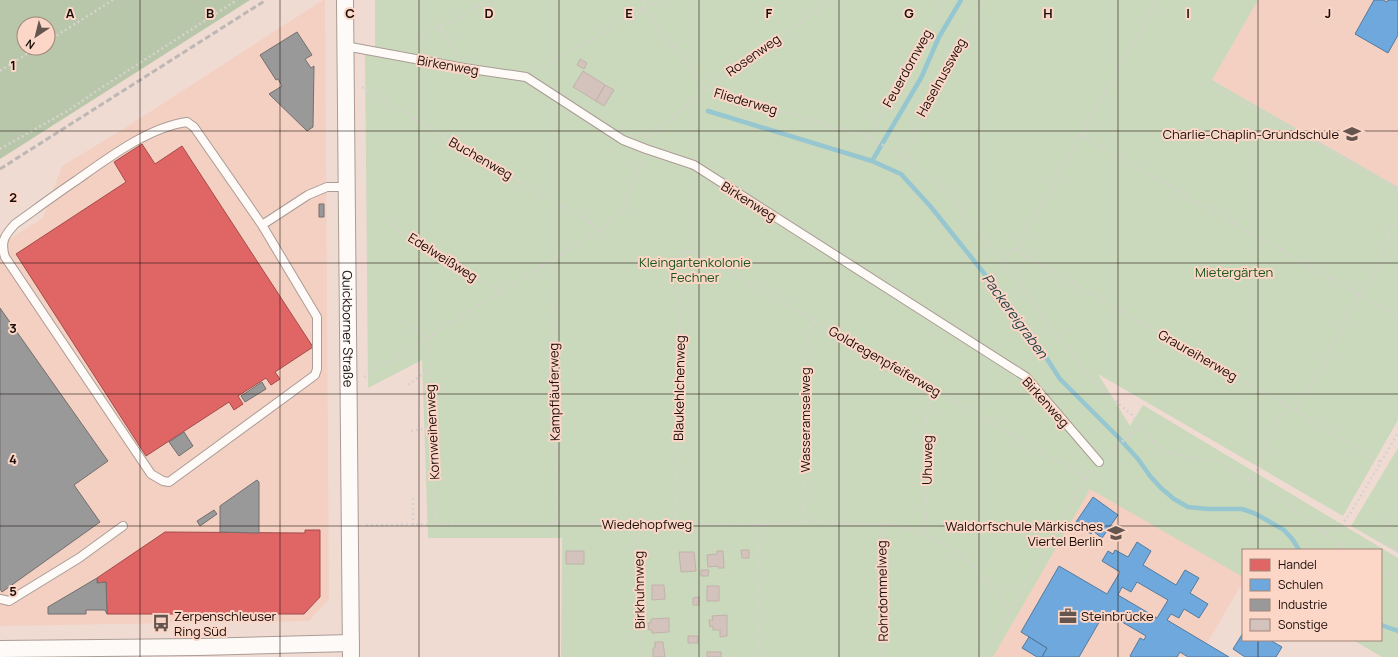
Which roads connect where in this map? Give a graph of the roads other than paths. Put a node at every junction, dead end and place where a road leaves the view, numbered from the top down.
1 (345, 0) edge
2 (345, 46) junction
3 (346, 187) junction
4 (262, 224) junction
5 (1099, 462) road end
6 (124, 526) dead end
7 (0, 600) edge
8 (0, 649) edge
9 (351, 650) edge
10 (199, 652) edge
11 (217, 652) edge

1 - 2 street, Quickborner Straße
2 - 3 street, Quickborner Straße
2 - 5 lane, Birkenweg
3 - 4 lane
3 - 9 street, Quickborner Straße
4 - 4 lane
6 - 7 lane
8 - 10 street
9 - 11 street
10 - 11 street

